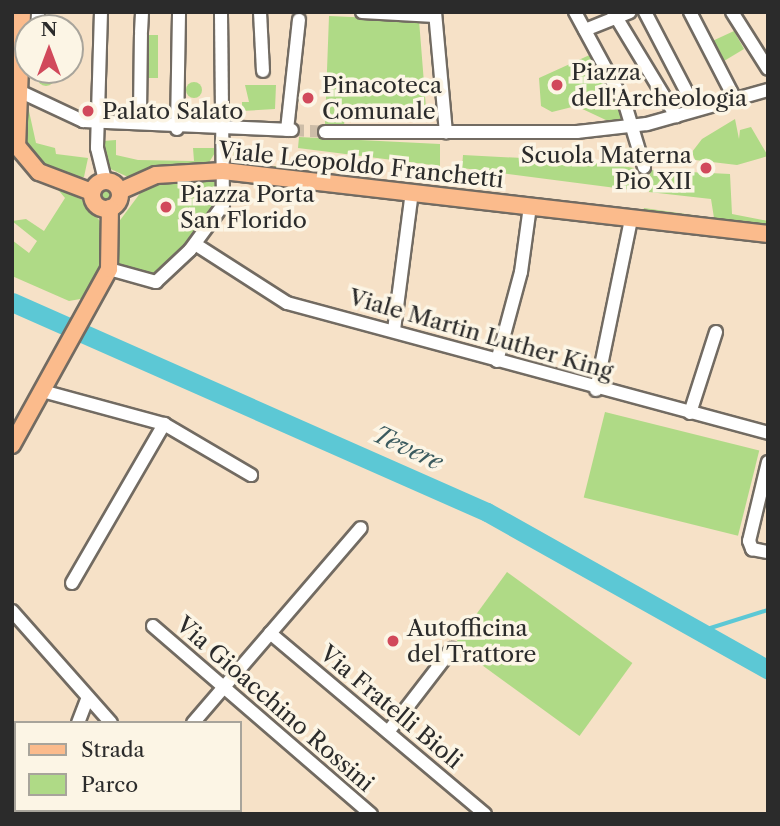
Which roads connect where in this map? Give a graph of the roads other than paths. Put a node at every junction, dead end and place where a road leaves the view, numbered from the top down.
1 (101, 12) edge
2 (142, 12) edge
3 (179, 12) edge
4 (221, 12) edge
5 (260, 12) edge
6 (362, 12) edge
7 (575, 12) edge
8 (630, 12) edge
9 (645, 12) edge
10 (690, 12) edge
11 (732, 12) edge
12 (435, 14) edge
13 (615, 15) edge
14 (299, 20) dead end
15 (584, 32) junction
16 (660, 46) junction
17 (641, 55) junction
18 (768, 69) edge
19 (263, 71) dead end
20 (20, 84) edge
21 (768, 90) edge
22 (19, 91) junction
23 (735, 99) junction
24 (696, 110) junction
25 (677, 116) junction
26 (139, 118) junction
27 (97, 121) junction
28 (634, 125) junction
29 (223, 128) junction
30 (177, 129) junction
31 (324, 132) tunnel mouth
32 (446, 133) junction
33 (644, 167) dead end
34 (223, 171) junction
35 (105, 181) junction
36 (120, 191) junction
37 (92, 192) junction
38 (412, 192) junction
39 (530, 206) junction
40 (110, 208) junction
41 (631, 219) junction
42 (768, 234) edge
43 (195, 244) junction
44 (109, 269) junction
45 (394, 330) junction
46 (716, 332) dead end
47 (497, 361) junction
48 (596, 390) junction
49 (46, 392) junction
50 (690, 413) junction
51 (164, 424) junction
52 (768, 433) edge
53 (12, 445) edge
54 (768, 462) edge
55 (251, 475) dead end
56 (360, 528) dead end
57 (768, 552) edge
58 (72, 583) dead end
59 (12, 611) edge
60 (153, 626) dead end
61 (270, 633) junction
62 (452, 649) dead end
63 (223, 688) junction
64 (87, 700) junction
65 (79, 721) edge
66 (109, 721) edge
67 (195, 721) edge
68 (388, 732) junction
69 (371, 814) edge
70 (485, 814) edge

1 - 27 street
2 - 26 street
3 - 30 street
4 - 29 street
5 - 19 street
6 - 12 street
7 - 15 street
8 - 13 street
9 - 16 street
10 - 23 street
11 - 18 street
12 - 32 street
13 - 15 street
13 - 17 street
14 - 29 street
15 - 28 street
16 - 17 street
16 - 24 street
17 - 25 street
20 - 22 main road
21 - 23 street
22 - 27 street
22 - 37 main road
23 - 24 street
24 - 25 street
25 - 28 street
26 - 27 street
26 - 30 street
27 - 35 street
28 - 32 street
28 - 33 street
29 - 30 street
29 - 34 street
31 - 32 street
34 - 36 main road, Viale Leopoldo Franchetti
34 - 38 main road, Viale Leopoldo Franchetti
34 - 43 street
35 - 36 main road
35 - 37 main road
36 - 40 main road
37 - 40 main road
38 - 39 main road, Viale Leopoldo Franchetti
38 - 45 street
39 - 41 main road, Viale Leopoldo Franchetti
39 - 47 street
40 - 44 main road
41 - 42 main road, Viale Leopoldo Franchetti
41 - 48 street
43 - 44 street
43 - 45 street, Viale Martin Luther King
44 - 49 main road
45 - 47 street, Viale Martin Luther King
46 - 50 street
47 - 48 street, Viale Martin Luther King
48 - 50 street, Viale Martin Luther King
49 - 51 street
49 - 53 main road
50 - 52 street, Viale Martin Luther King
51 - 55 street
51 - 58 street
54 - 57 street
56 - 61 street
59 - 64 street
60 - 63 street, Via Gioacchino Rossini
61 - 63 street
61 - 68 street, Via Fratelli Bioli
62 - 68 street
63 - 67 street
63 - 69 street, Via Gioacchino Rossini
64 - 65 street
64 - 66 street
68 - 70 street, Via Fratelli Bioli

